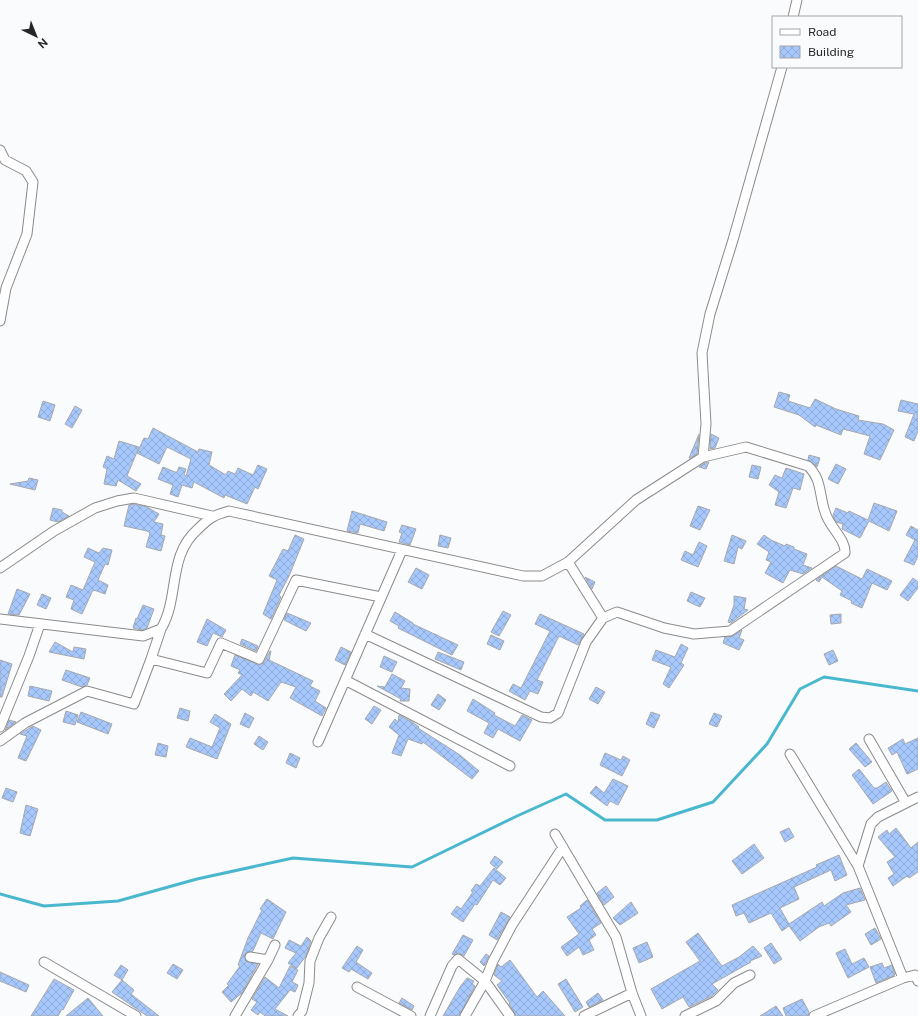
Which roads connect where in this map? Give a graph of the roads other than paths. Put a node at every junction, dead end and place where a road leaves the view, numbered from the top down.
1 (797, 0) edge
2 (793, 16) edge
3 (782, 68) edge
4 (0, 150) edge
5 (0, 321) edge
6 (703, 457) junction
7 (212, 516) junction
8 (402, 550) junction
9 (568, 562) junction
10 (0, 568) edge
11 (381, 597) junction
12 (602, 618) junction
13 (0, 619) edge
14 (40, 624) junction
15 (161, 629) junction
16 (365, 634) junction
17 (151, 659) junction
18 (345, 680) junction
19 (0, 727) edge
20 (869, 739) dead end
21 (0, 741) edge
22 (318, 742) dead end
23 (790, 754) dead end
24 (510, 766) dead end
25 (918, 797) edge
26 (906, 803) junction
27 (555, 834) dead end
28 (563, 847) junction
29 (858, 866) junction
30 (331, 918) dead end
31 (275, 945) dead end
32 (250, 957) dead end
33 (268, 960) junction
34 (44, 962) dead end
35 (750, 975) dead end
36 (903, 978) junction
37 (486, 981) junction
38 (918, 981) edge
39 (357, 987) dead end
40 (632, 993) junction
41 (136, 1016) edge
42 (235, 1016) edge
43 (298, 1016) edge
44 (410, 1016) edge
45 (430, 1016) edge
46 (465, 1016) edge
47 (510, 1016) edge
48 (584, 1016) edge
49 (641, 1016) edge
50 (686, 1016) edge
51 (814, 1016) edge

1 - 2 street
3 - 6 street
4 - 5 street
6 - 9 street
6 - 12 street
7 - 8 street
7 - 10 street
7 - 15 street
8 - 9 street
8 - 11 street
9 - 12 street
11 - 16 street
11 - 17 street
12 - 16 street
13 - 14 street
14 - 15 street
14 - 19 street
15 - 17 street
16 - 18 street
17 - 21 street
18 - 22 street
18 - 24 street
20 - 26 street
23 - 29 street
25 - 26 street
26 - 29 street
27 - 28 street
28 - 37 street
28 - 40 street
29 - 36 street
30 - 43 street
31 - 33 street
32 - 33 street
33 - 42 street
34 - 41 street
35 - 50 street
36 - 38 street
36 - 51 street
37 - 45 street
37 - 46 street
37 - 47 street
39 - 44 street
40 - 48 street
40 - 49 street

